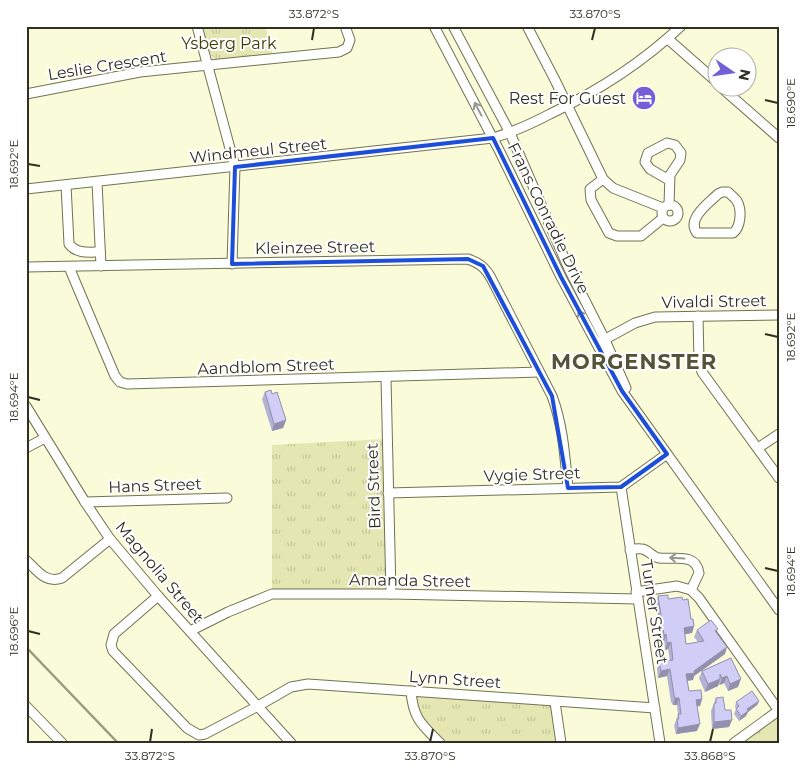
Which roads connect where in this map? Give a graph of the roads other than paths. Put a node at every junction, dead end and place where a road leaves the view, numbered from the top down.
1 (197, 26) edge
2 (345, 26) edge
3 (434, 26) edge
4 (453, 26) edge
5 (527, 26) edge
6 (681, 26) edge
7 (668, 39) junction
8 (208, 66) junction
9 (708, 74) edge
10 (26, 94) edge
11 (733, 98) edge
12 (567, 106) junction
13 (510, 133) junction
14 (493, 138) junction
15 (779, 138) edge
16 (235, 167) junction
17 (603, 179) junction
18 (669, 180) junction
19 (97, 182) junction
20 (66, 185) junction
21 (26, 189) edge
22 (665, 210) junction
23 (677, 217) junction
24 (694, 220) junction
25 (100, 252) junction
26 (232, 264) junction
27 (101, 266) junction
28 (26, 267) edge
29 (69, 267) junction
30 (779, 315) edge
31 (698, 316) junction
32 (605, 340) junction
33 (596, 344) junction
34 (539, 372) junction
35 (386, 378) junction
36 (26, 406) edge
37 (642, 420) junction
38 (779, 434) edge
39 (45, 438) junction
40 (26, 448) edge
41 (758, 448) junction
42 (667, 454) junction
43 (779, 478) edge
44 (620, 487) junction
45 (568, 488) junction
46 (388, 493) junction
47 (227, 498) dead end
48 (85, 502) junction
49 (110, 539) junction
50 (630, 550) junction
51 (26, 560) edge
52 (691, 590) junction
53 (391, 594) junction
54 (637, 595) junction
55 (158, 596) junction
56 (779, 610) edge
57 (190, 631) junction
58 (411, 691) junction
59 (555, 702) junction
60 (26, 706) edge
61 (258, 706) junction
62 (654, 708) junction
63 (779, 711) edge
64 (62, 743) edge
65 (291, 743) edge
66 (440, 743) edge
67 (562, 743) edge
68 (660, 743) edge
69 (734, 743) edge

1 - 8 street
2 - 8 street, Leslie Crescent
14 -> 3 street, Frans Conradie Drive
4 - 13 street, Frans Conradie Drive
5 - 12 street
6 - 7 street, Windmeul Street
7 - 9 street
7 - 12 street, Windmeul Street
8 - 10 street, Leslie Crescent
8 - 16 street
11 - 15 street
12 - 13 street, Windmeul Street
12 - 17 street
13 - 14 street, Windmeul Street
13 - 32 street, Frans Conradie Drive
14 - 16 street, Windmeul Street
33 -> 14 street, Frans Conradie Drive
16 - 19 street, Windmeul Street
16 - 26 street
17 - 22 street
17 - 22 street
18 - 18 street
18 - 22 street
19 - 20 street, Windmeul Street
19 - 25 street
20 - 21 street, Windmeul Street
20 - 25 street
22 - 23 street
22 - 23 street
23 - 24 street
24 - 24 street
25 - 27 street
26 - 27 street, Kleinzee Street
26 - 34 street, Kleinzee Street
27 - 29 street, Kleinzee Street
28 - 29 street, Kleinzee Street
29 - 35 street, Aandblom Street
30 - 31 street, Vivaldi Street
31 - 32 street, Vivaldi Street
31 - 41 street
32 - 33 street, Vivaldi Street
32 - 37 street, Frans Conradie Drive
33 - 37 street, Frans Conradie Drive
34 - 35 street, Aandblom Street
34 - 45 street, Kleinzee Street
35 - 46 street, Bird Street
36 - 39 street, Magnolia Street
37 - 42 street, Frans Conradie Drive
38 - 41 street
39 - 40 street
39 - 48 street, Magnolia Street
41 - 43 street
42 - 44 street
42 - 56 street, Frans Conradie Drive
44 - 45 street, Vygie Street
44 - 50 street, Turner Street
45 - 46 street, Vygie Street
46 - 53 street, Bird Street
47 - 48 street, Hans Street
48 - 49 street, Magnolia Street
49 - 51 street
49 - 55 street, Magnolia Street
52 -> 50 street
50 - 54 street, Turner Street
52 - 54 street, Amanda Street
52 - 63 street
53 - 54 street, Amanda Street
53 - 57 street, Amanda Street
54 - 62 street, Turner Street
55 - 57 street, Magnolia Street
55 - 61 street, Lynn Street
57 - 61 street, Magnolia Street
58 - 59 street, Lynn Street
58 - 61 street, Lynn Street
58 - 66 street
59 - 62 street, Lynn Street
59 - 67 street
60 - 64 street
61 - 65 street, Magnolia Street
62 - 68 street, Turner Street
63 - 69 street

